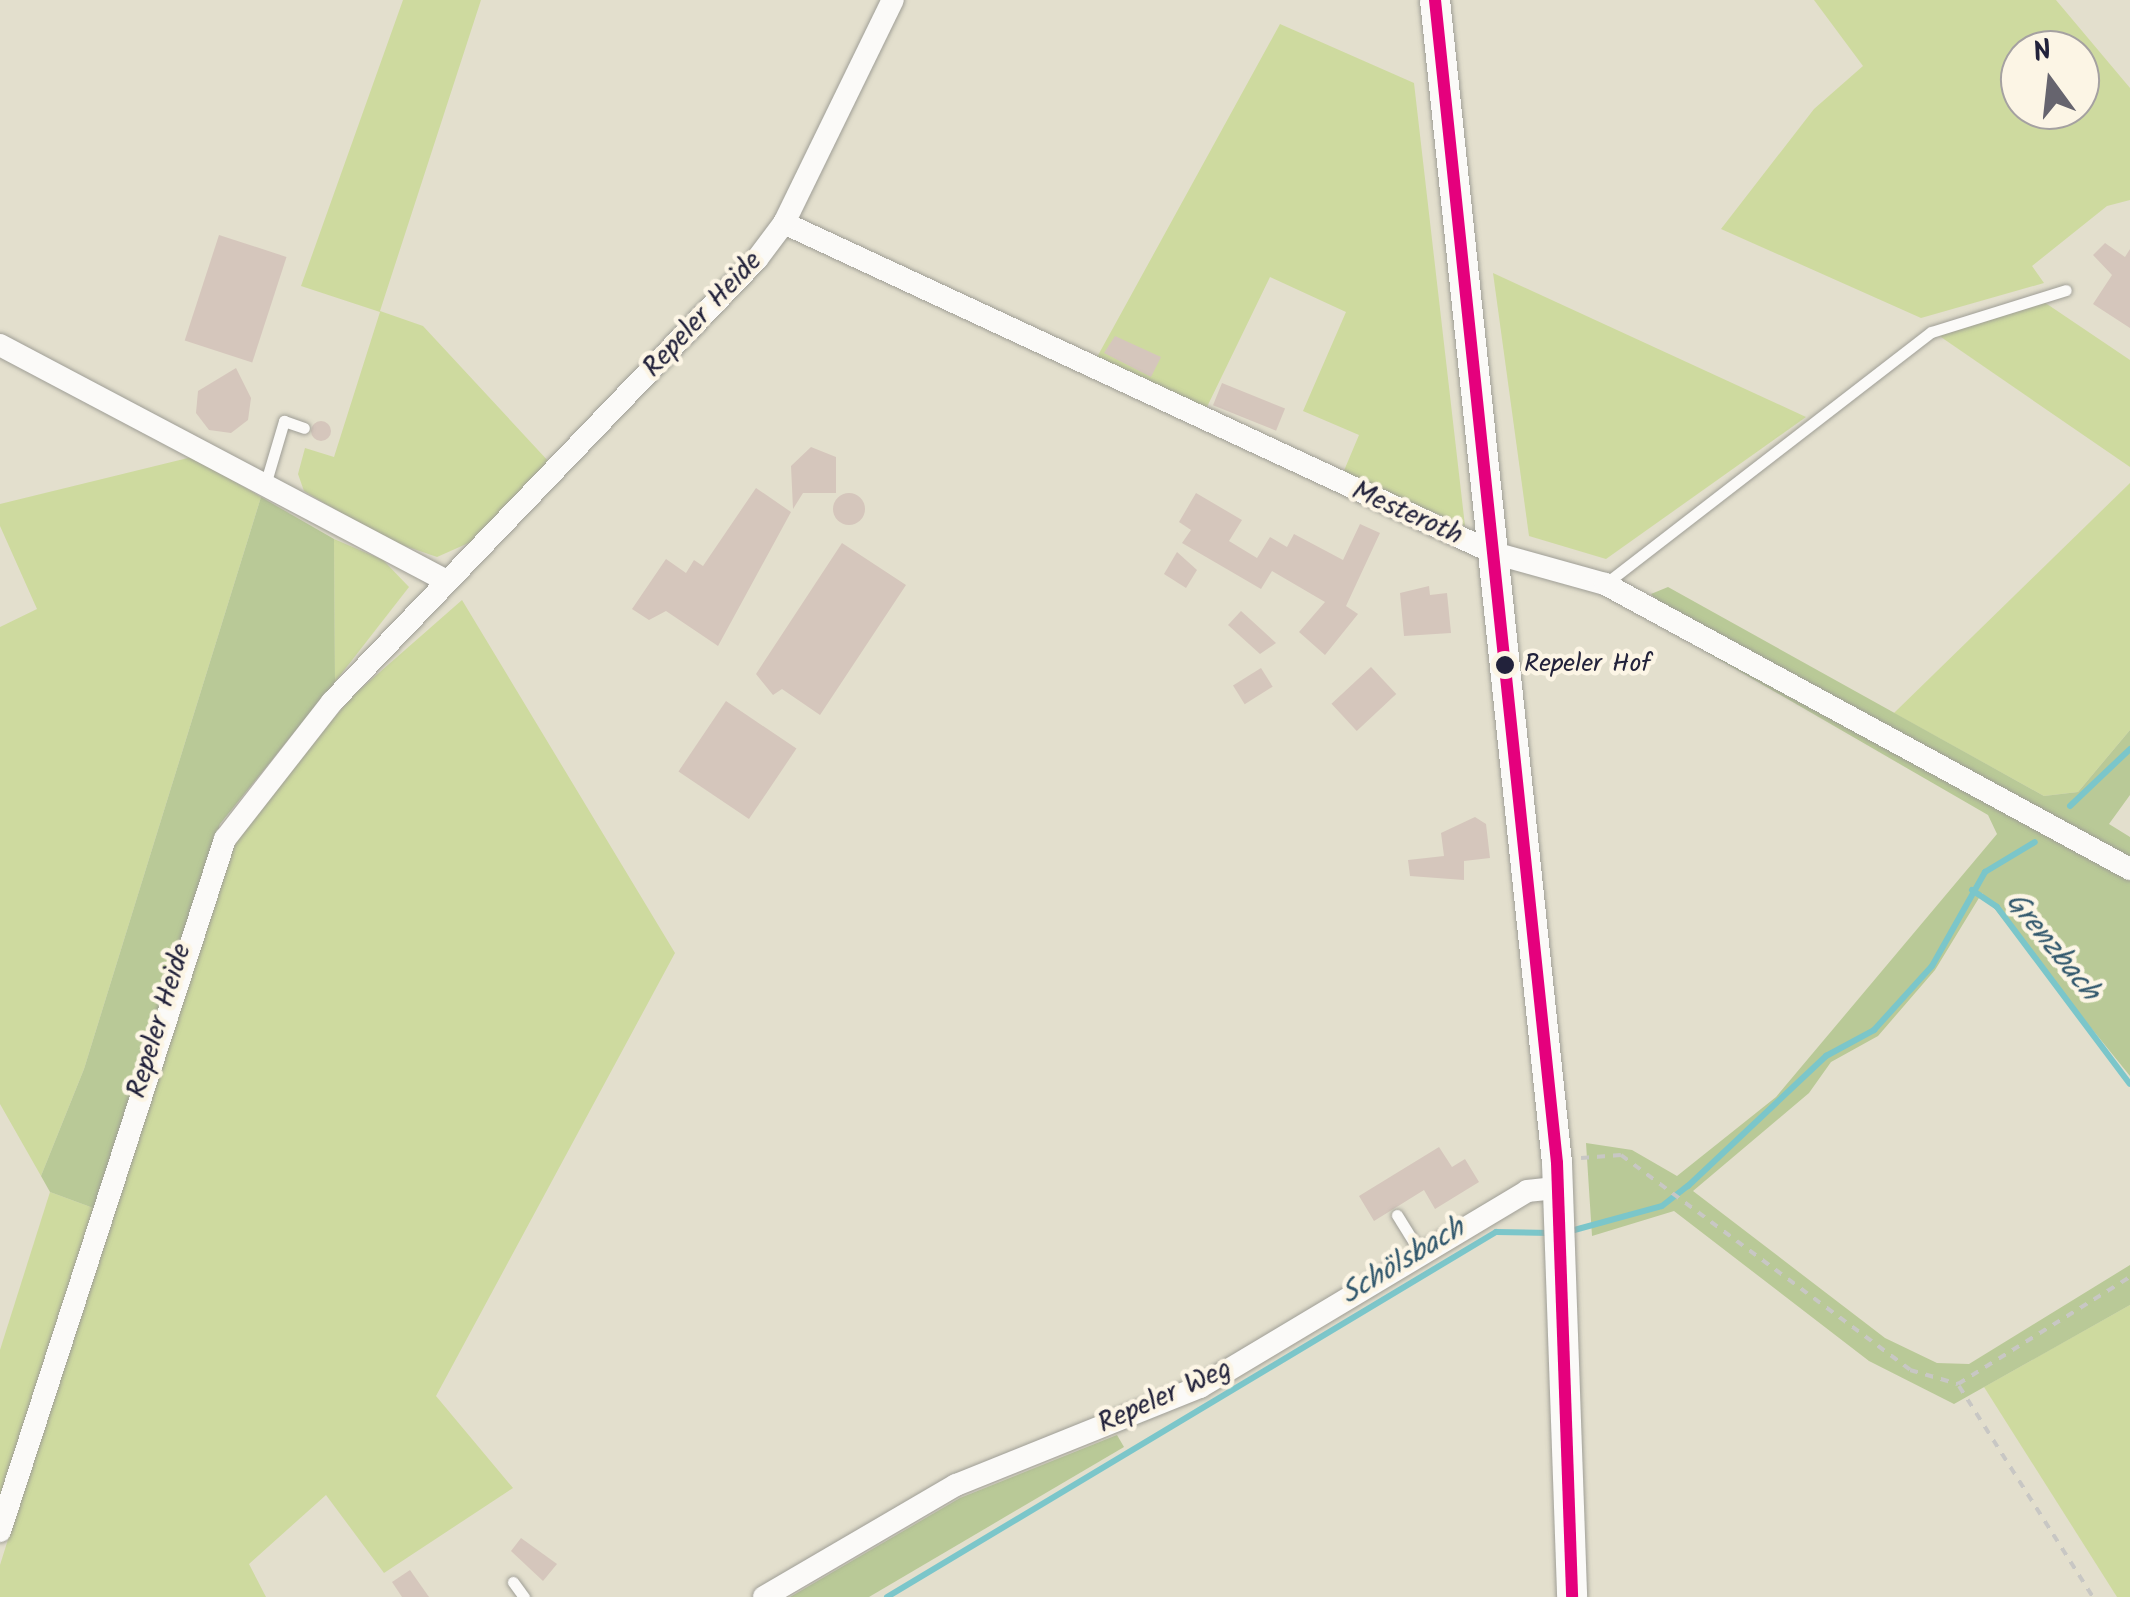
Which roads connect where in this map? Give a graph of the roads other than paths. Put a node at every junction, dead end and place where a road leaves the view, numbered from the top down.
1 (892, 0) edge
2 (1435, 0) edge
3 (784, 222) junction
4 (2066, 290) dead end
5 (0, 345) edge
6 (304, 428) dead end
7 (266, 486) junction
8 (1494, 553) junction
9 (444, 580) junction
10 (1605, 584) junction
11 (2130, 869) edge
12 (1558, 1189) junction
13 (1397, 1216) dead end
14 (1423, 1256) junction
15 (0, 1531) edge
16 (513, 1582) dead end
17 (524, 1597) edge
18 (764, 1597) edge
19 (1572, 1597) edge

1 - 3 street, Repeler Heide
2 - 8 main road
3 - 8 street, Mesteroth
3 - 9 street, Repeler Heide
4 - 10 lane
5 - 7 street
6 - 7 lane
7 - 9 street
8 - 10 street, Mesteroth
8 - 12 main road
9 - 15 street, Repeler Heide
10 - 11 street, Mesteroth
12 - 14 street, Repeler Weg
12 - 19 main road
13 - 14 lane
14 - 18 street, Repeler Weg
16 - 17 lane

